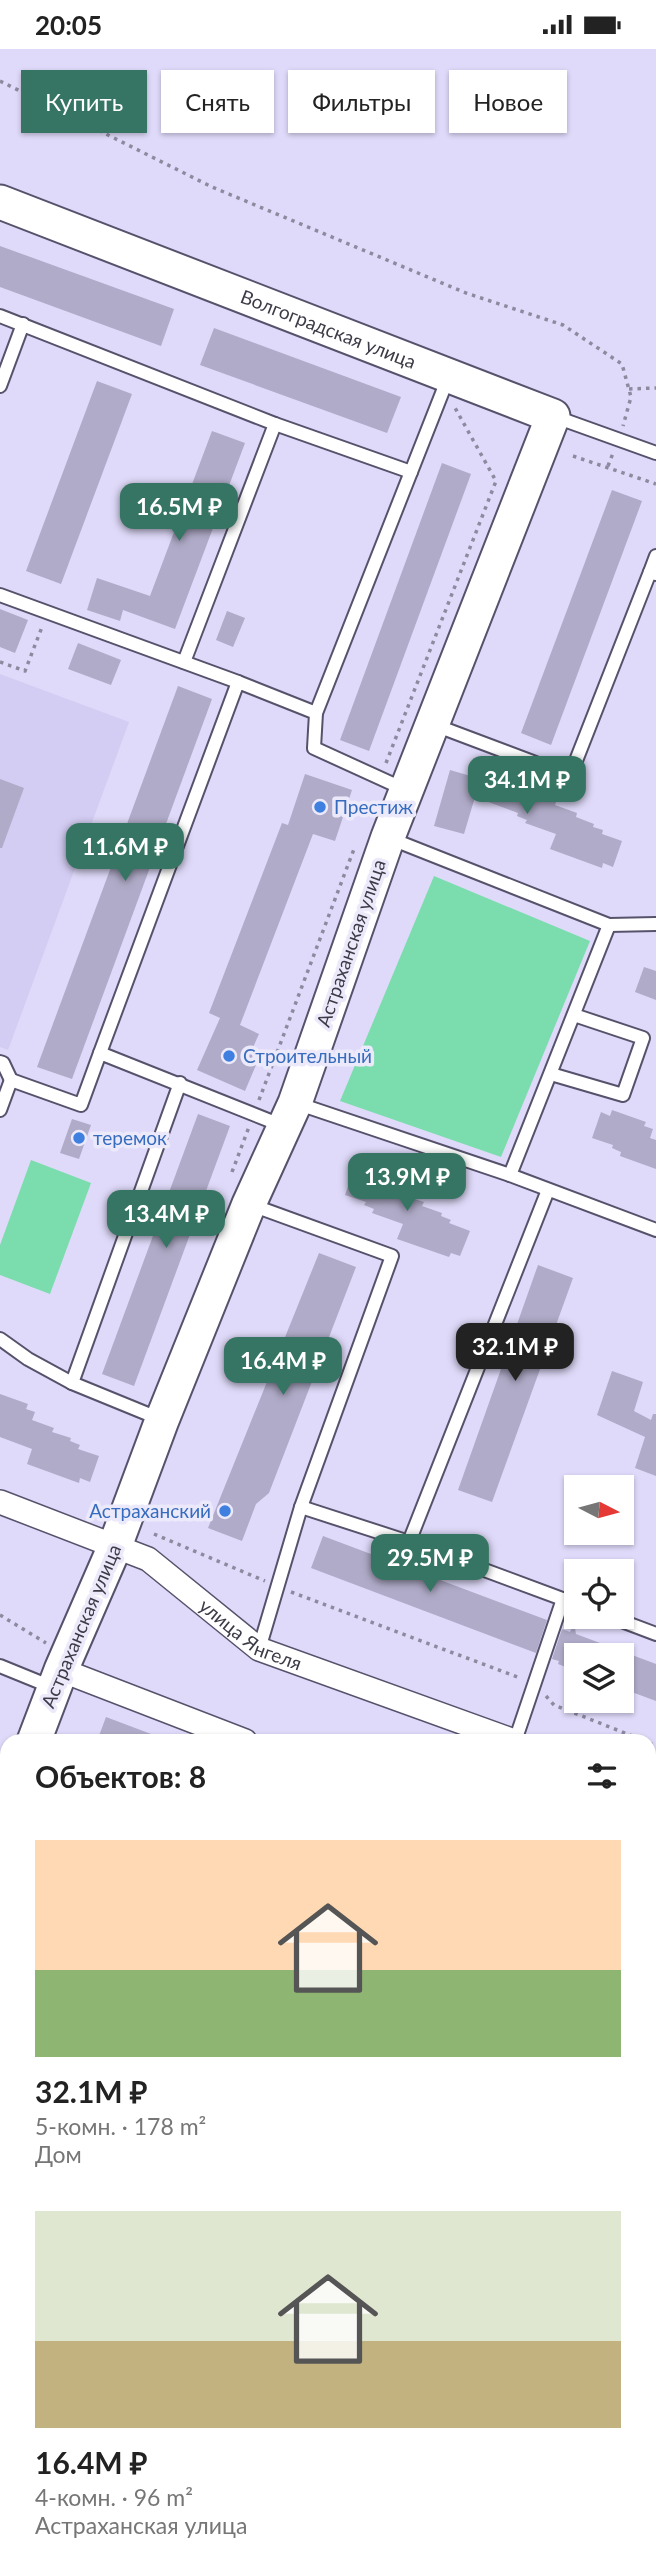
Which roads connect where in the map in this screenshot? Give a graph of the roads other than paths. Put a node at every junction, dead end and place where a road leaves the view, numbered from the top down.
1 (0, 202) edge
2 (0, 316) edge
3 (23, 324) junction
4 (0, 386) edge
5 (445, 386) junction
6 (553, 415) junction
7 (275, 424) junction
8 (656, 453) edge
9 (411, 472) junction
10 (656, 556) edge
11 (653, 573) edge
12 (0, 595) edge
13 (184, 662) junction
14 (238, 682) junction
15 (316, 713) junction
16 (431, 724) junction
17 (394, 784) junction
18 (372, 840) junction
19 (656, 924) edge
20 (609, 925) junction
21 (574, 1016) junction
22 (100, 1053) junction
23 (0, 1062) edge
24 (551, 1074) junction
25 (11, 1080) junction
26 (180, 1083) junction
27 (0, 1110) edge
28 (277, 1114) junction
29 (510, 1175) junction
30 (548, 1190) junction
31 (239, 1191) junction
32 (656, 1230) edge
33 (0, 1339) edge
34 (72, 1383) junction
35 (162, 1420) junction
36 (0, 1502) edge
37 (301, 1507) junction
38 (409, 1542) junction
39 (116, 1545) junction
40 (564, 1600) edge
41 (564, 1614) edge
42 (634, 1626) edge
43 (656, 1634) edge
44 (258, 1649) junction
45 (0, 1667) edge
46 (56, 1669) junction
47 (36, 1734) edge
48 (227, 1734) edge
49 (495, 1734) edge
50 (517, 1734) edge

1 - 5 street, Волгоградская улица
2 - 3 lane
3 - 4 lane
3 - 7 lane
5 - 6 street, Волгоградская улица
5 - 9 lane
6 - 8 lane, Волгоградская улица
6 - 16 street, Астраханская улица
7 - 9 lane
7 - 13 lane
9 - 15 lane
10 - 11 lane
11 - 16 lane
12 - 13 lane
13 - 14 lane
14 - 15 lane
14 - 22 lane
15 - 17 lane
16 - 17 street, Астраханская улица
17 - 18 street, Астраханская улица
18 - 20 lane
18 - 28 street, Астраханская улица
19 - 20 lane
20 - 21 lane
21 - 24 lane
21 - 24 lane
22 - 25 lane
22 - 26 lane
23 - 25 lane
24 - 29 lane
25 - 27 lane
26 - 28 lane
26 - 34 lane
28 - 29 lane
28 - 31 street, Астраханская улица
29 - 30 lane
30 - 32 lane
30 - 38 lane
31 - 35 street, Астраханская улица
31 - 37 lane
33 - 34 lane
34 - 35 lane
35 - 39 street, Астраханская улица
36 - 39 street, улица Янгеля
37 - 38 lane
37 - 44 lane
38 - 40 lane
39 - 44 street, улица Янгеля
39 - 46 street, Астраханская улица
41 - 50 lane
42 - 43 lane
44 - 49 street, улица Янгеля
45 - 46 lane
46 - 47 street, Астраханская улица
46 - 48 street

